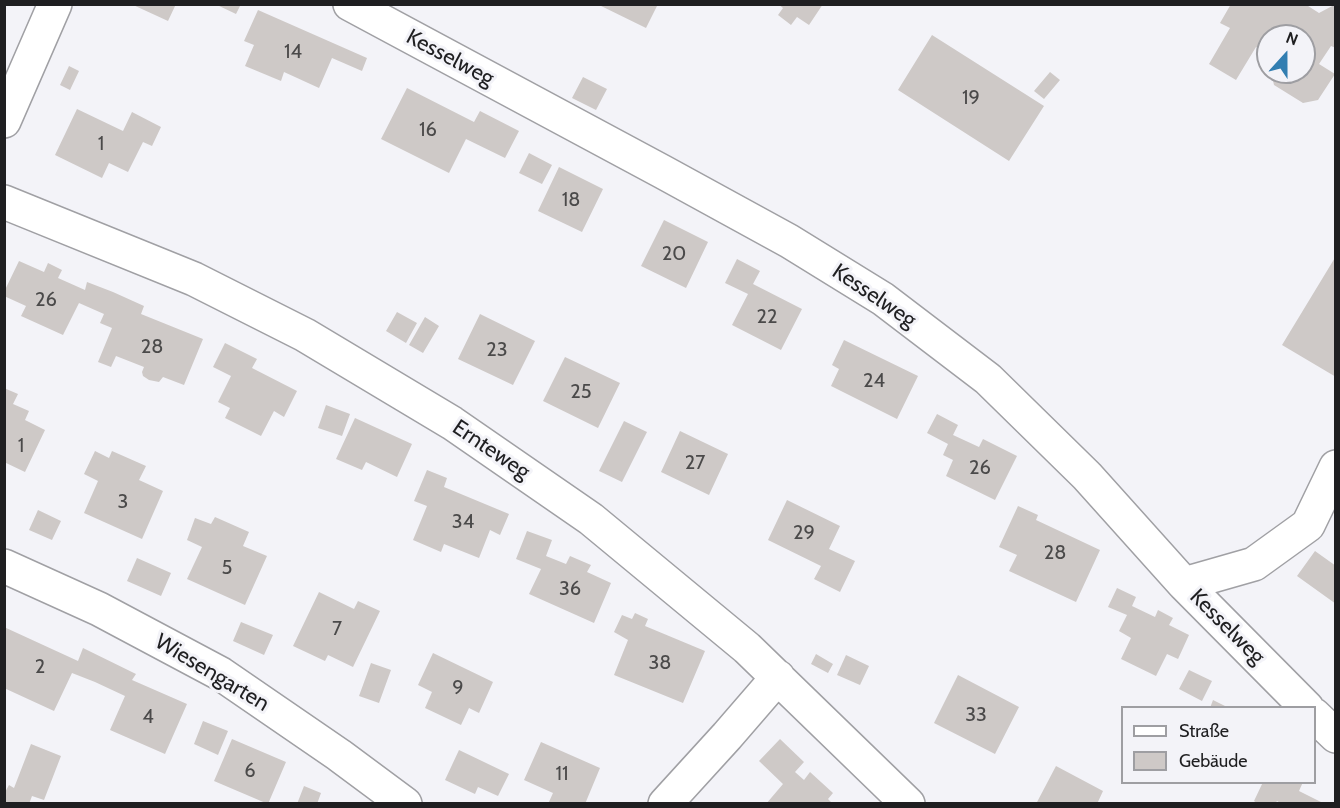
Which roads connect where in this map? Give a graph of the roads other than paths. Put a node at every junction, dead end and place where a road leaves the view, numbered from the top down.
1 (55, 4) edge
2 (350, 4) edge
3 (4, 120) edge
4 (4, 202) edge
5 (1335, 467) edge
6 (4, 566) edge
7 (1184, 584) junction
8 (778, 677) junction
9 (1305, 706) edge
10 (1316, 717) edge
11 (1335, 736) edge
12 (405, 804) edge
13 (665, 804) edge
14 (908, 804) edge

1 - 3 street
2 - 7 street, Kesselweg
4 - 8 street, Ernteweg
5 - 7 street
6 - 12 street, Wiesengarten
7 - 9 street, Kesselweg
8 - 13 street
8 - 14 street, Ernteweg
10 - 11 street

